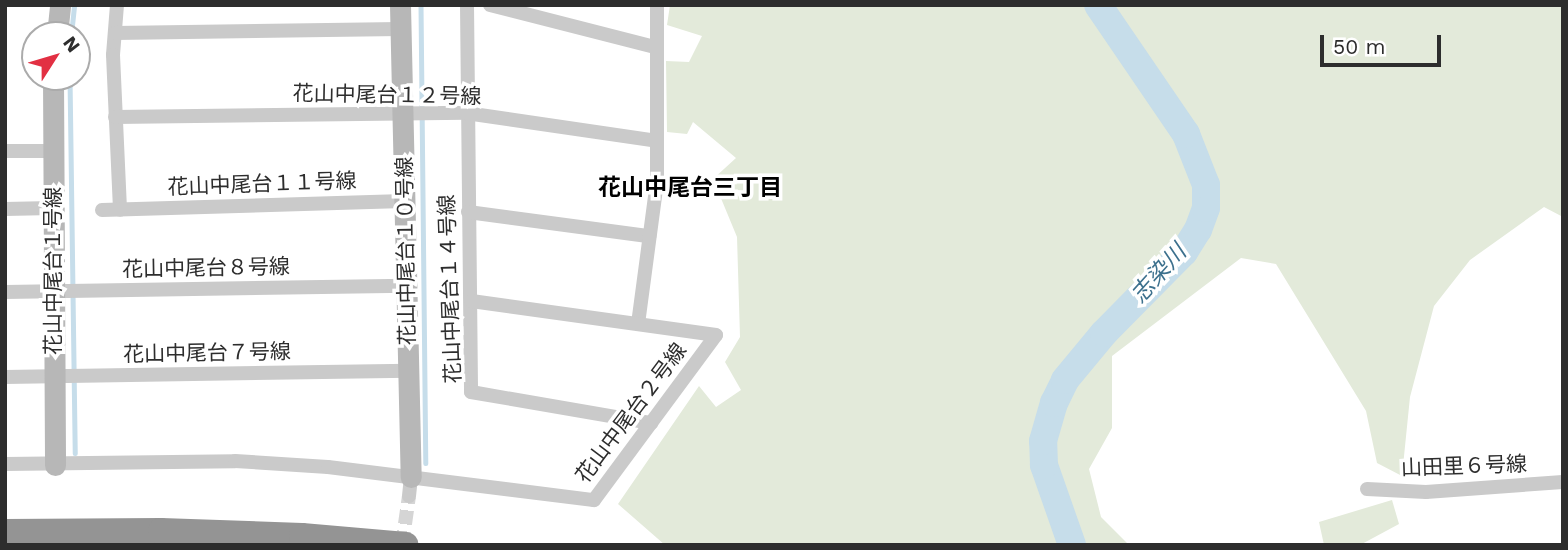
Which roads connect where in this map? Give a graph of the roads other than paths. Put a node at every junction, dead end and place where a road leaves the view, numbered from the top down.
1 (117, 5) edge
2 (400, 5) edge
3 (467, 5) edge
4 (490, 5) edge
5 (657, 5) edge
6 (400, 29) junction
7 (115, 33) junction
8 (654, 47) junction
9 (52, 91) edge
10 (406, 113) junction
11 (466, 113) junction
12 (115, 117) junction
13 (657, 141) junction
14 (54, 150) junction
15 (5, 151) edge
16 (404, 201) junction
17 (52, 208) junction
18 (5, 209) edge
19 (102, 210) dead end
20 (120, 210) junction
21 (468, 212) junction
22 (649, 236) junction
23 (407, 286) junction
24 (5, 292) edge
25 (57, 292) junction
26 (471, 301) junction
27 (638, 324) junction
28 (409, 371) junction
29 (58, 376) junction
30 (5, 377) edge
31 (651, 423) junction
32 (5, 464) edge
33 (55, 465) junction
34 (1563, 482) edge
35 (410, 486) junction
36 (1367, 489) dead end
37 (5, 532) edge
38 (406, 545) edge

1 - 7 street
2 - 6 street, 花山中尾台１０号線
3 - 11 street, 花山中尾台１４号線
4 - 8 street
5 - 8 street
6 - 7 street
6 - 10 street, 花山中尾台１０号線
7 - 12 street
8 - 13 street
9 - 14 street, 花山中尾台１号線
10 - 11 street, 花山中尾台１２号線
10 - 12 street, 花山中尾台１２号線
10 - 16 street, 花山中尾台１０号線
11 - 13 street, 花山中尾台１２号線
11 - 21 street, 花山中尾台１４号線
12 - 20 street
13 - 22 street
14 - 15 street
14 - 17 street, 花山中尾台１号線
16 - 20 street, 花山中尾台１１号線
16 - 23 street, 花山中尾台１０号線
17 - 18 street
17 - 25 street, 花山中尾台１号線
19 - 20 street, 花山中尾台１１号線
21 - 22 street
21 - 26 street, 花山中尾台１４号線
22 - 27 street
23 - 25 street, 花山中尾台８号線
23 - 28 street, 花山中尾台１０号線
24 - 25 street, 花山中尾台８号線
25 - 29 street, 花山中尾台１号線
26 - 27 street
26 - 31 street, 花山中尾台１４号線
27 - 31 street, 花山中尾台２号線
28 - 29 street, 花山中尾台７号線
28 - 35 street, 花山中尾台１０号線
29 - 30 street, 花山中尾台７号線
29 - 33 street, 花山中尾台１号線
31 - 35 street, 花山中尾台２号線
32 - 33 street, 花山中尾台２号線
33 - 35 street, 花山中尾台２号線
34 - 36 street, 山田里６号線
37 - 38 highway

